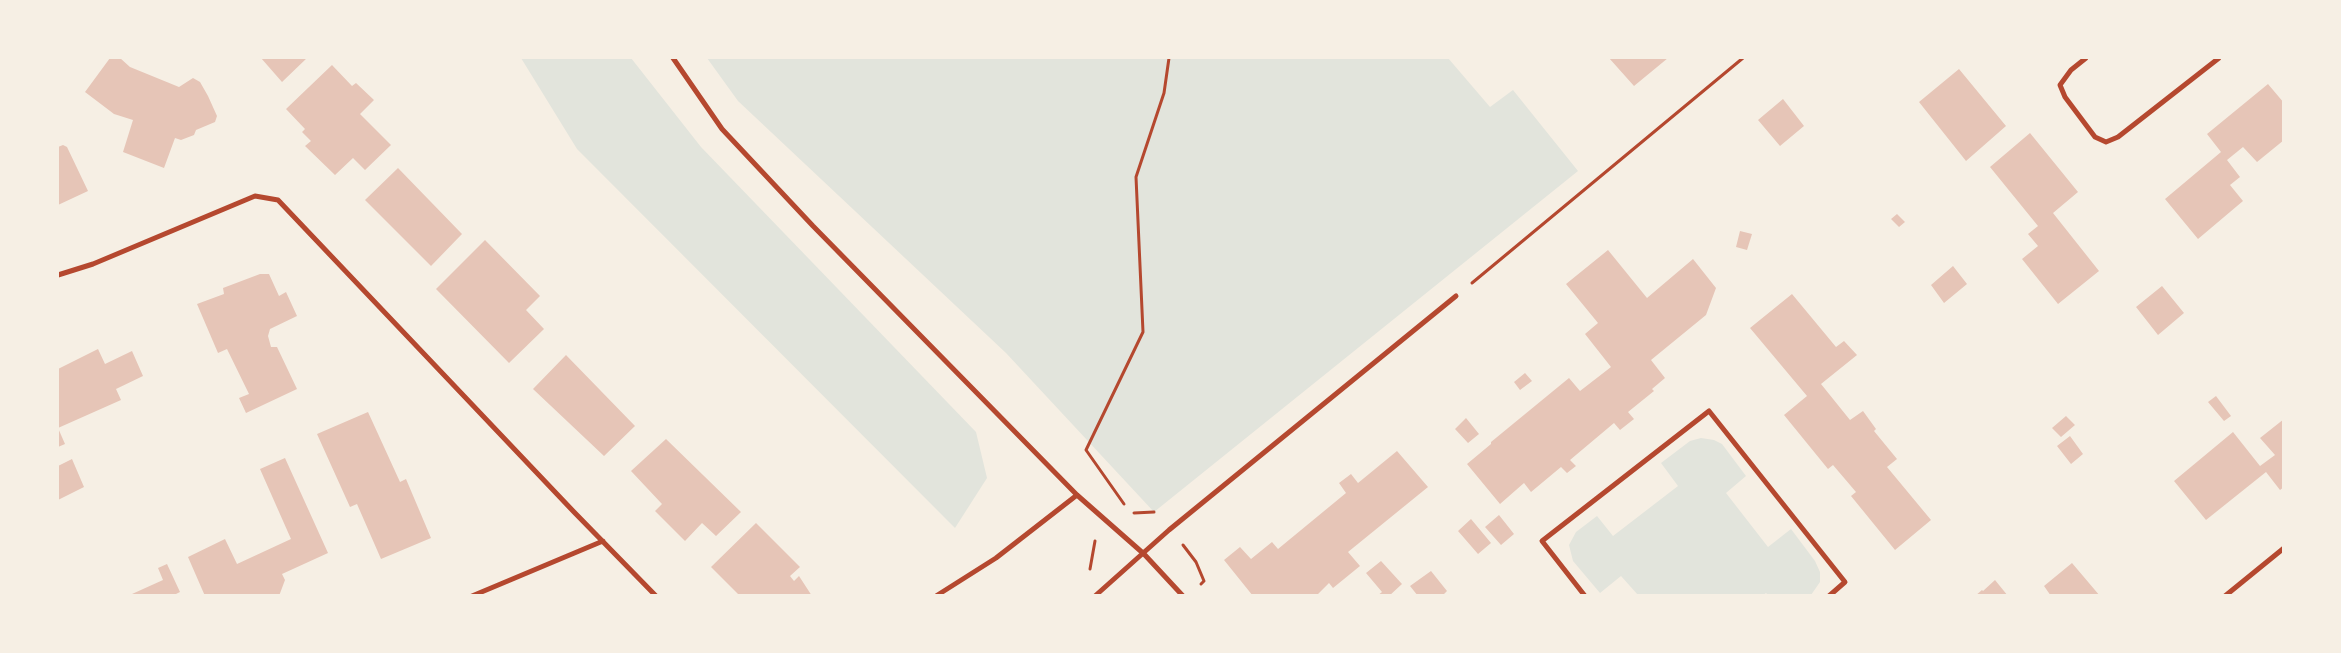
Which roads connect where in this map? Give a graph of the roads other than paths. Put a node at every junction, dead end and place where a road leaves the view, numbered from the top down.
1 (673, 58) edge
2 (2086, 58) edge
3 (2219, 58) edge
4 (58, 275) edge
5 (1456, 296) road end
6 (1077, 495) junction
7 (603, 541) junction
8 (2284, 548) edge
9 (1144, 554) junction
10 (472, 596) edge
11 (656, 596) edge
12 (936, 596) edge
13 (1095, 596) edge
14 (1183, 596) edge
15 (1585, 596) edge
16 (1829, 596) edge
17 (2226, 596) edge

1 - 6 street
2 - 3 street
4 - 7 street
5 - 9 street
6 - 9 street
6 - 12 street
7 - 10 street
7 - 11 street
8 - 17 street
9 - 13 street
9 - 14 street
15 - 16 street

